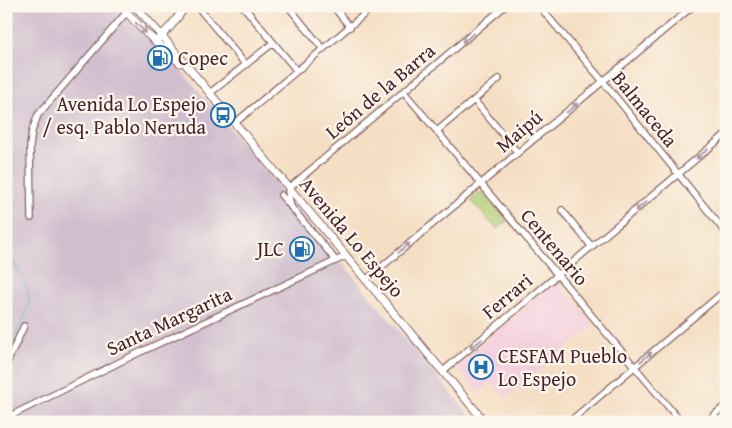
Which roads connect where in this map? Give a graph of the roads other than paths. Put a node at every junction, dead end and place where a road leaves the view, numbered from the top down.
1 (121, 6) edge
2 (133, 6) edge
3 (186, 6) edge
4 (197, 6) edge
5 (252, 6) edge
6 (333, 6) edge
7 (374, 6) edge
8 (505, 6) edge
9 (539, 6) edge
10 (693, 6) edge
11 (291, 7) edge
12 (245, 8) edge
13 (126, 13) junction
14 (350, 26) junction
15 (162, 36) junction
16 (155, 42) junction
17 (273, 43) junction
18 (323, 49) junction
19 (246, 65) junction
20 (297, 71) junction
21 (194, 74) junction
22 (499, 79) dead end
23 (603, 82) junction
24 (404, 92) junction
25 (210, 94) junction
26 (474, 100) junction
27 (235, 123) junction
28 (437, 131) junction
29 (726, 134) edge
30 (518, 153) junction
31 (678, 174) junction
32 (481, 184) junction
33 (289, 188) junction
34 (281, 195) dead end
35 (291, 207) junction
36 (562, 210) dead end
37 (31, 218) dead end
38 (726, 233) edge
39 (592, 246) junction
40 (346, 256) junction
41 (335, 260) junction
42 (558, 276) junction
43 (367, 279) junction
44 (726, 290) edge
45 (24, 326) dead end
46 (6, 365) edge
47 (634, 366) junction
48 (443, 371) junction
49 (726, 406) edge
50 (6, 418) edge
51 (485, 422) edge
52 (569, 422) edge
53 (681, 422) edge
54 (706, 422) edge

1 - 13 main road, Avenida Lo Espejo
2 - 13 street
2 - 15 main road, Avenida Lo Espejo
3 - 15 main road
4 - 19 street
5 - 12 street
6 - 14 street
7 - 14 street
8 -> 24 street, León de la Barra
9 - 23 street, Balmaceda
10 - 23 street, Maipú
11 - 18 street
12 - 17 street
13 -> 16 main road, Avenida Lo Espejo
13 - 37 street
14 - 18 street
15 - 16 main road
15 - 21 main road, Avenida Lo Espejo
16 - 21 main road, Avenida Lo Espejo
17 - 19 street
17 - 20 street
18 - 20 street
19 - 25 street
20 - 27 street
21 - 25 main road, Avenida Lo Espejo
22 - 26 street
30 -> 23 street, Maipú
23 - 31 street, Balmaceda
24 - 28 street, Centenario
24 - 33 street, León de la Barra
25 - 27 main road, Avenida Lo Espejo
26 - 28 street
26 - 30 street
27 - 33 main road, Avenida Lo Espejo
28 - 32 street, Centenario
29 -> 31 street, Ferrari
30 - 32 street, Maipú
31 - 38 street, Balmaceda
31 -> 39 street, Ferrari
32 - 42 street, Centenario
43 -> 32 street, Maipú
33 - 35 street
33 - 40 main road, Avenida Lo Espejo
34 - 35 street, Avenida Lo Espejo
35 - 41 street, Avenida Lo Espejo
36 - 39 street
39 - 42 street, Ferrari
40 - 41 street, Santa Margarita
40 - 43 main road, Avenida Lo Espejo
41 - 50 street, Santa Margarita
42 - 47 street, Centenario
42 -> 48 street, Ferrari
43 - 48 main road, Avenida Lo Espejo
47 -> 44 street
45 - 46 street
47 - 52 street
47 - 53 street, Centenario
48 - 51 main road, Avenida Lo Espejo
49 - 54 street

